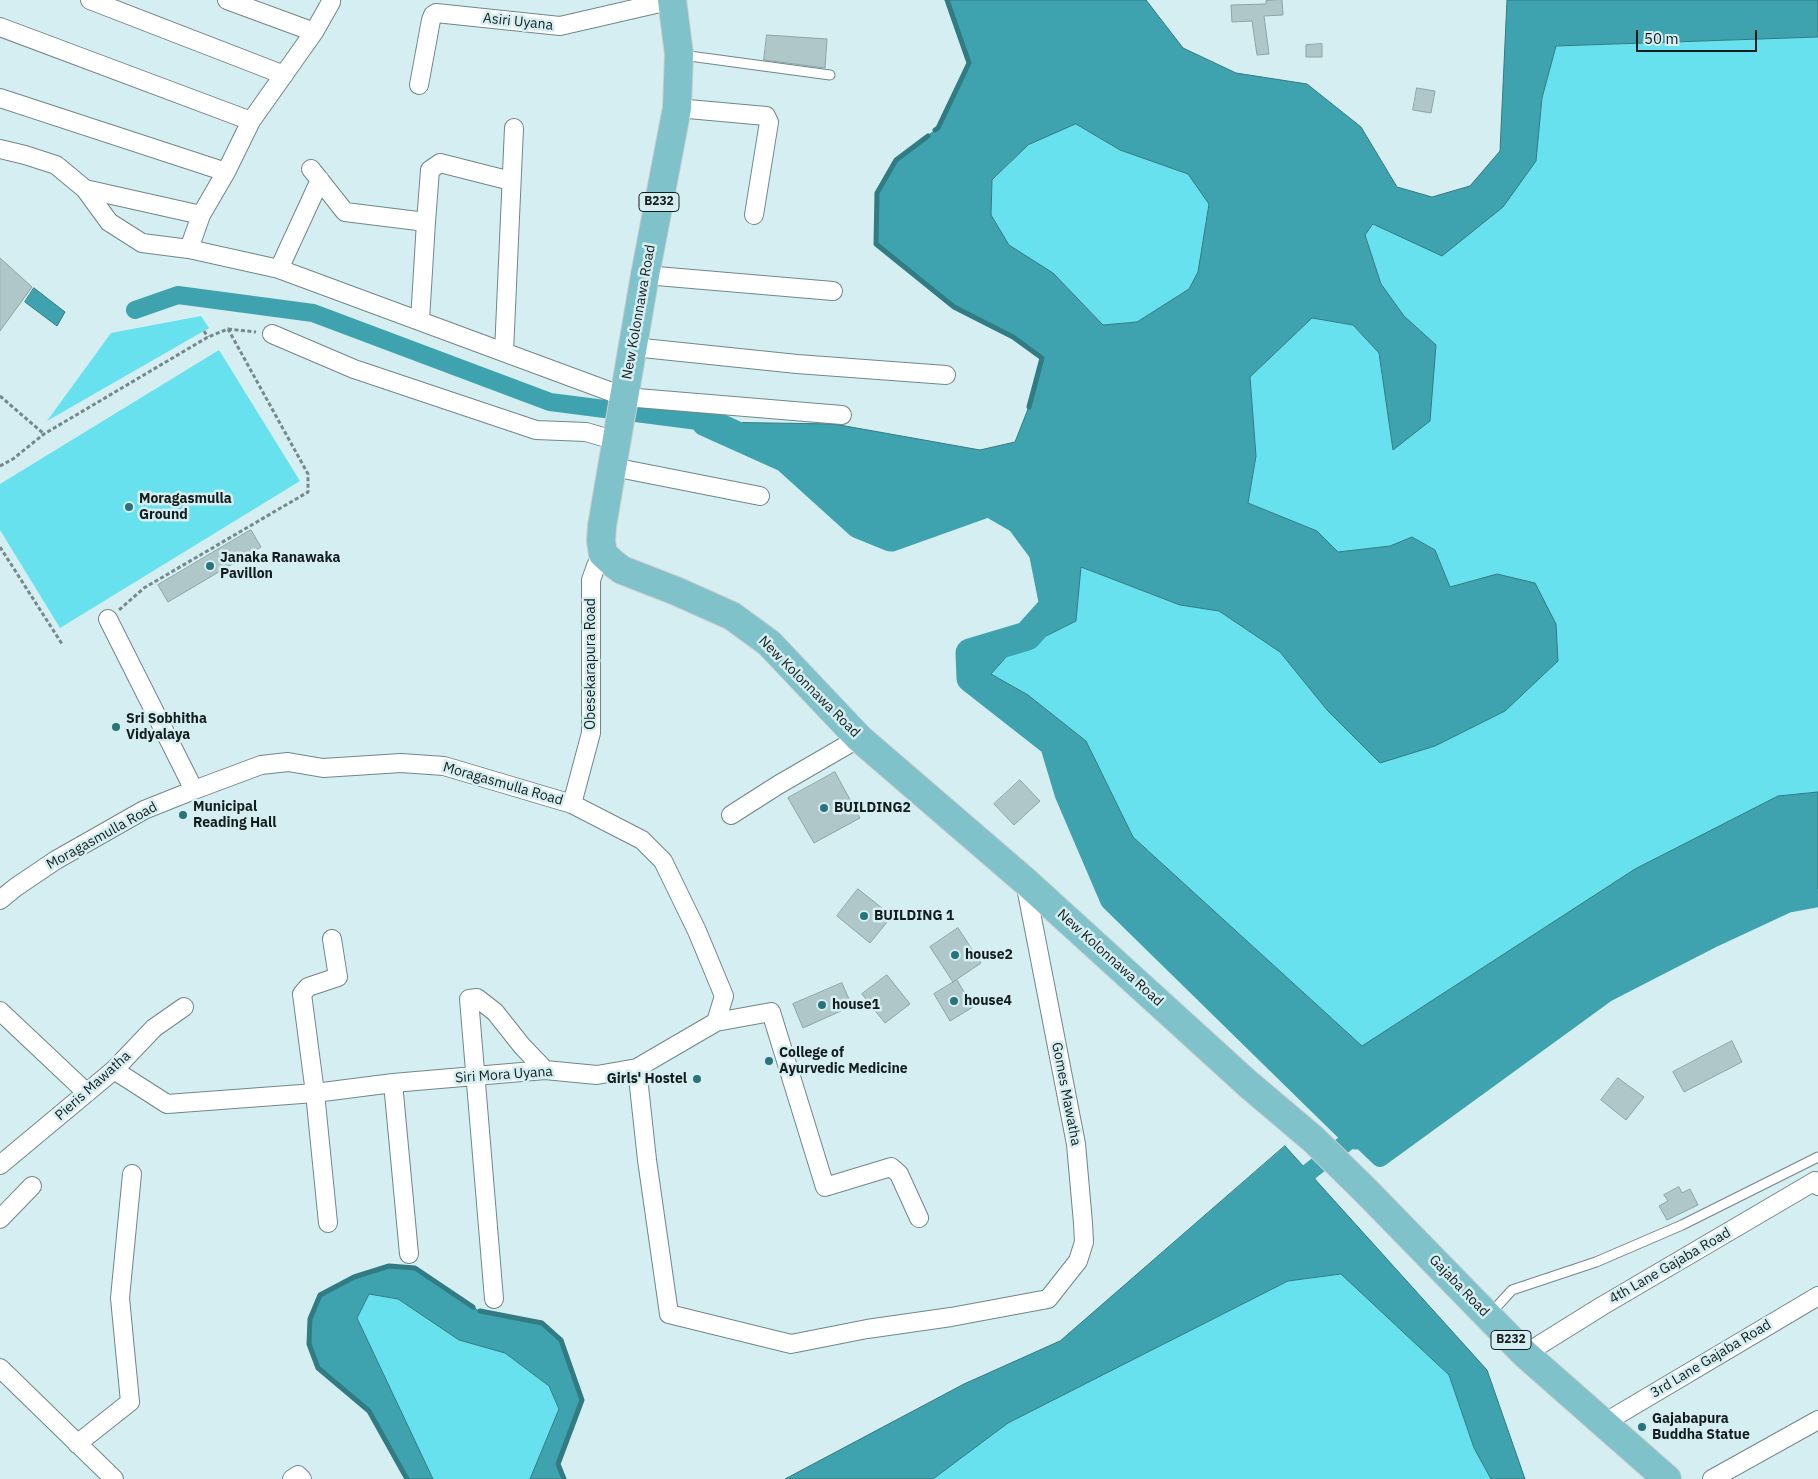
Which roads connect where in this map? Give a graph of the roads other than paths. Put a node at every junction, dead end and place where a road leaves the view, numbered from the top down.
1 (90, 0) edge
2 (227, 0) edge
3 (331, 0) edge
4 (673, 0) edge
5 (0, 27) edge
6 (314, 32) junction
7 (679, 54) junction
8 (830, 75) dead end
9 (284, 76) junction
10 (419, 85) dead end
11 (0, 98) edge
12 (677, 108) junction
13 (251, 122) junction
14 (514, 128) dead end
15 (0, 149) edge
16 (226, 172) junction
17 (511, 181) junction
18 (85, 189) junction
19 (200, 215) junction
20 (754, 215) dead end
21 (426, 222) junction
22 (188, 249) junction
23 (279, 269) junction
24 (645, 275) junction
25 (833, 291) dead end
26 (420, 320) junction
27 (272, 334) road end
28 (633, 347) junction
29 (504, 352) junction
30 (946, 375) dead end
31 (624, 400) junction
32 (842, 415) dead end
33 (616, 448) junction
34 (760, 496) dead end
35 (604, 554) junction
36 (108, 619) road end
37 (859, 738) junction
38 (194, 790) junction
39 (572, 804) junction
40 (731, 815) dead end
41 (1025, 881) junction
42 (0, 900) edge
43 (332, 939) dead end
44 (184, 1007) dead end
45 (0, 1011) edge
46 (716, 1022) junction
47 (637, 1068) junction
48 (114, 1070) junction
49 (545, 1070) junction
50 (475, 1076) junction
51 (393, 1083) junction
52 (315, 1093) junction
53 (87, 1094) junction
54 (1818, 1157) edge
55 (0, 1165) edge
56 (132, 1174) dead end
57 (1817, 1183) edge
58 (32, 1186) dead end
59 (1366, 1191) joint
60 (919, 1218) dead end
61 (0, 1219) edge
62 (328, 1223) dead end
63 (409, 1254) dead end
64 (1818, 1296) edge
65 (494, 1299) dead end
66 (1488, 1316) junction
67 (1525, 1354) junction
68 (0, 1368) edge
69 (1818, 1420) edge
70 (1604, 1423) junction
71 (77, 1444) junction
72 (114, 1479) edge
73 (292, 1479) edge
74 (302, 1479) edge
75 (1667, 1479) edge
76 (1712, 1479) edge

1 - 9 street
2 - 6 street
3 - 6 street
4 - 7 main road, New Kolonnawa Road / B232
4 - 10 street, Asiri Uyana
5 - 13 street
6 - 9 street
7 - 8 lane
7 - 12 main road, New Kolonnawa Road / B232
9 - 13 street
11 - 16 street
12 - 20 street
12 - 24 main road, New Kolonnawa Road / B232
13 - 16 street
14 - 17 street
15 - 18 street
16 - 19 street
17 - 21 street
17 - 29 street
18 - 19 street
18 - 22 street
19 - 22 street
21 - 23 street
21 - 26 street
22 - 23 street
23 - 26 street
24 - 25 street
24 - 28 main road, New Kolonnawa Road / B232
26 - 29 street
27 - 33 street
28 - 30 street
28 - 31 main road, New Kolonnawa Road / B232
29 - 31 street
31 - 32 street
31 - 33 main road, New Kolonnawa Road / B232
33 - 34 street
33 - 35 main road, New Kolonnawa Road / B232
35 - 37 main road, New Kolonnawa Road / B232
35 - 39 street, Obesekarapura Road
36 - 38 street
37 - 40 street
37 - 41 main road, New Kolonnawa Road / B232
38 - 39 street, Moragasmulla Road
38 - 42 street, Moragasmulla Road
39 - 46 street, Moragasmulla Road
41 - 47 street, Gomes Mawatha
41 - 59 main road, New Kolonnawa Road / B232
43 - 52 street
44 - 48 street, Pieris Mawatha
45 - 53 street
46 - 47 street, Siri Mora Uyana
46 - 60 street, Siri Mora Uyana
47 - 49 street, Siri Mora Uyana
48 - 52 street, Siri Mora Uyana
48 - 53 street, Pieris Mawatha
49 - 50 street, Siri Mora Uyana
49 - 50 street
50 - 51 street, Siri Mora Uyana
50 - 65 street
51 - 52 street, Siri Mora Uyana
51 - 63 street
52 - 62 street
53 - 55 street, Pieris Mawatha
54 - 66 lane
56 - 71 street
57 - 67 street, 4th Lane Gajaba Road
58 - 61 street
59 - 66 main road, Gajaba Road / B232
64 - 70 street, 3rd Lane Gajaba Road
66 - 67 main road, Gajaba Road / B232
67 - 70 main road, Gajaba Road / B232
68 - 71 street
69 - 76 street
70 - 75 main road, Gajaba Road / B232
71 - 72 street
73 - 74 street

